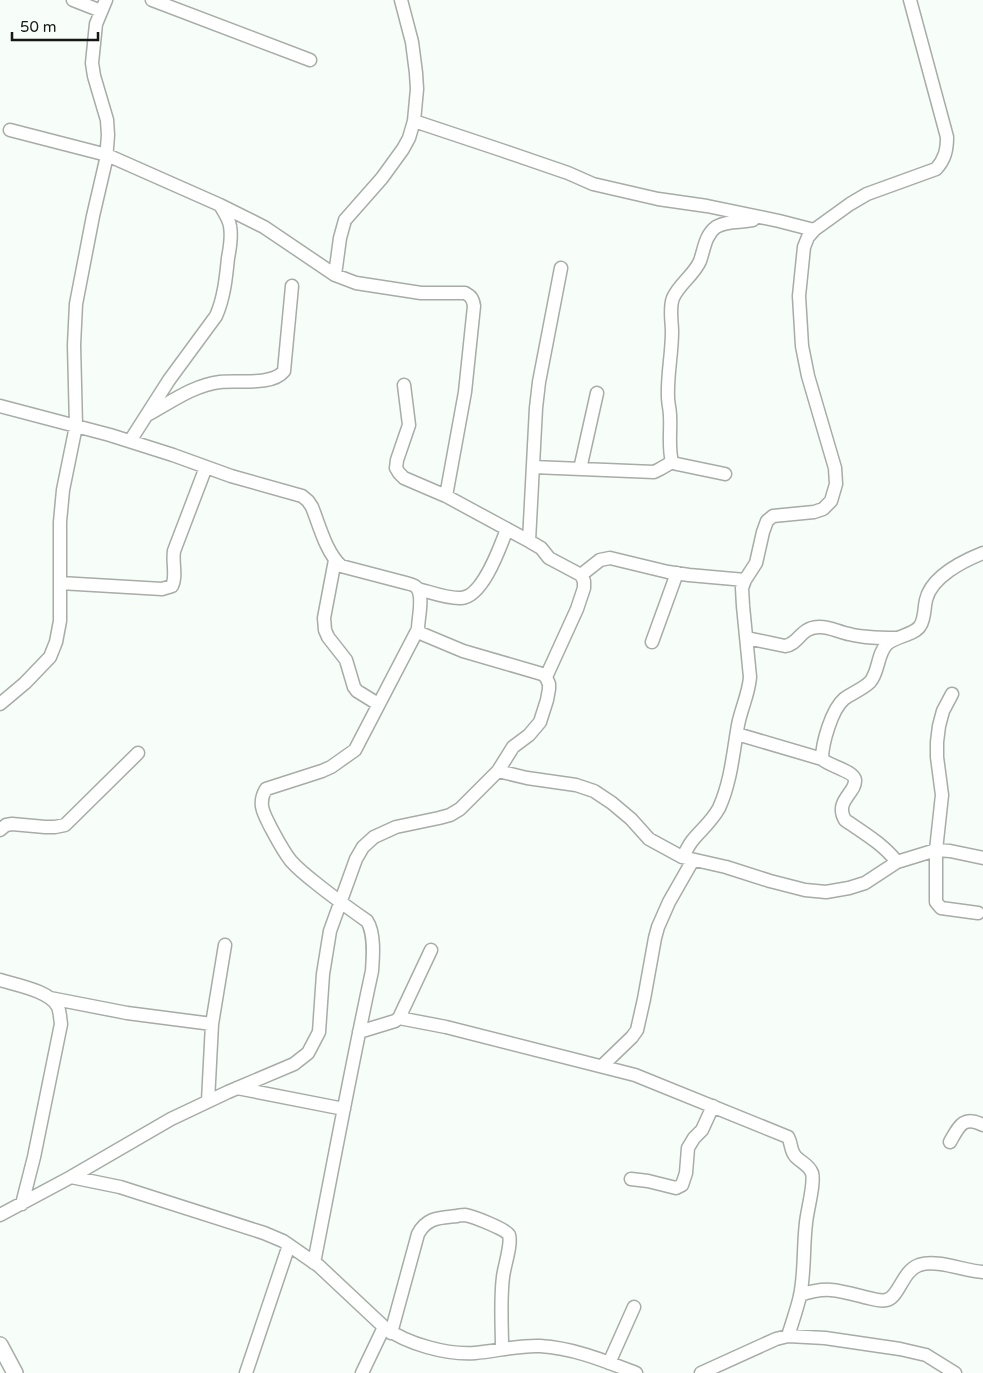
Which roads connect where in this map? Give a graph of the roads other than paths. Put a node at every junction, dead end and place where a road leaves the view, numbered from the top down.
1 (73, 0) edge
2 (152, 0) edge
3 (401, 0) edge
4 (910, 0) edge
5 (104, 5) edge
6 (310, 60) dead end
7 (414, 121) junction
8 (10, 130) dead end
9 (107, 154) junction
10 (220, 205) junction
11 (757, 217) junction
12 (814, 230) junction
13 (562, 268) dead end
14 (335, 275) junction
15 (292, 286) dead end
16 (404, 384) dead end
17 (597, 393) dead end
18 (0, 406) edge
19 (146, 415) junction
20 (76, 426) junction
21 (130, 441) junction
22 (672, 462) junction
23 (206, 467) junction
24 (534, 467) junction
25 (580, 469) junction
26 (725, 474) dead end
27 (446, 496) junction
28 (507, 529) junction
29 (529, 541) junction
30 (983, 553) edge
31 (334, 560) junction
32 (677, 573) junction
33 (581, 575) junction
34 (745, 580) junction
35 (60, 583) junction
36 (418, 589) junction
37 (418, 629) junction
38 (747, 638) junction
39 (896, 638) junction
40 (652, 642) dead end
41 (546, 677) junction
42 (952, 694) dead end
43 (0, 704) edge
44 (378, 704) junction
45 (737, 734) junction
46 (138, 753) dead end
47 (822, 759) junction
48 (498, 770) junction
49 (0, 830) edge
50 (936, 850) junction
51 (982, 857) edge
52 (688, 859) junction
53 (897, 862) junction
54 (340, 903) junction
55 (978, 913) dead end
56 (225, 945) dead end
57 (431, 950) dead end
58 (0, 980) edge
59 (50, 998) junction
60 (399, 1018) junction
61 (212, 1024) junction
62 (359, 1032) junction
63 (602, 1066) junction
64 (237, 1088) junction
65 (208, 1101) junction
66 (713, 1106) junction
67 (344, 1109) junction
68 (983, 1125) edge
69 (950, 1142) dead end
70 (71, 1177) junction
71 (632, 1179) dead end
72 (22, 1204) junction
73 (0, 1215) edge
74 (289, 1244) junction
75 (314, 1262) junction
76 (983, 1272) edge
77 (800, 1295) junction
78 (634, 1308) dead end
79 (388, 1330) junction
80 (788, 1336) junction
81 (0, 1345) edge
82 (502, 1349) junction
83 (609, 1363) junction
84 (15, 1373) edge
85 (246, 1373) edge
86 (362, 1373) edge
87 (636, 1373) edge
88 (701, 1373) edge
89 (955, 1373) edge

1 - 5 street
2 - 6 street
3 - 7 street
4 - 12 street
5 - 9 street
7 - 11 street
7 - 14 street
8 - 9 street
9 - 10 street
9 - 20 street
10 - 14 street
10 - 19 street
11 - 12 street
11 - 22 street
12 - 34 street
13 - 24 street
14 - 27 street
15 - 19 street
16 - 27 street
17 - 25 street
18 - 20 street
19 - 21 street
20 - 21 street
20 - 35 street
21 - 23 street
22 - 25 street
22 - 26 street
23 - 31 street
23 - 35 street
24 - 25 street
24 - 29 street
27 - 28 street
28 - 29 street
28 - 36 street
29 - 33 street
30 - 39 street
31 - 36 street
31 - 44 street
32 - 33 street
32 - 34 street
32 - 40 street
33 - 41 street
34 - 38 street
35 - 43 street
36 - 37 street
37 - 41 street
37 - 44 street
38 - 39 street
38 - 45 street
39 - 47 street
41 - 48 street
42 - 50 street
44 - 54 street
45 - 47 street
45 - 52 street
46 - 49 street
47 - 53 street
48 - 52 street
48 - 54 street
50 - 51 street
50 - 53 street
50 - 55 street
52 - 53 street
52 - 63 street
54 - 62 street
54 - 64 street
56 - 61 street
57 - 60 street
58 - 59 street
59 - 61 street
59 - 72 street
60 - 62 street
60 - 63 street
61 - 65 street
62 - 67 street
63 - 66 street
64 - 65 street
64 - 67 street
65 - 70 street
66 - 71 street
66 - 77 street
67 - 75 street
68 - 69 street
70 - 72 street
70 - 74 street
72 - 73 street
74 - 75 street
74 - 85 street
75 - 79 street
76 - 77 street
77 - 80 street
78 - 83 street
79 - 82 street
79 - 82 street
79 - 86 street
80 - 88 street
80 - 89 street
81 - 84 street
82 - 83 street
83 - 87 street

